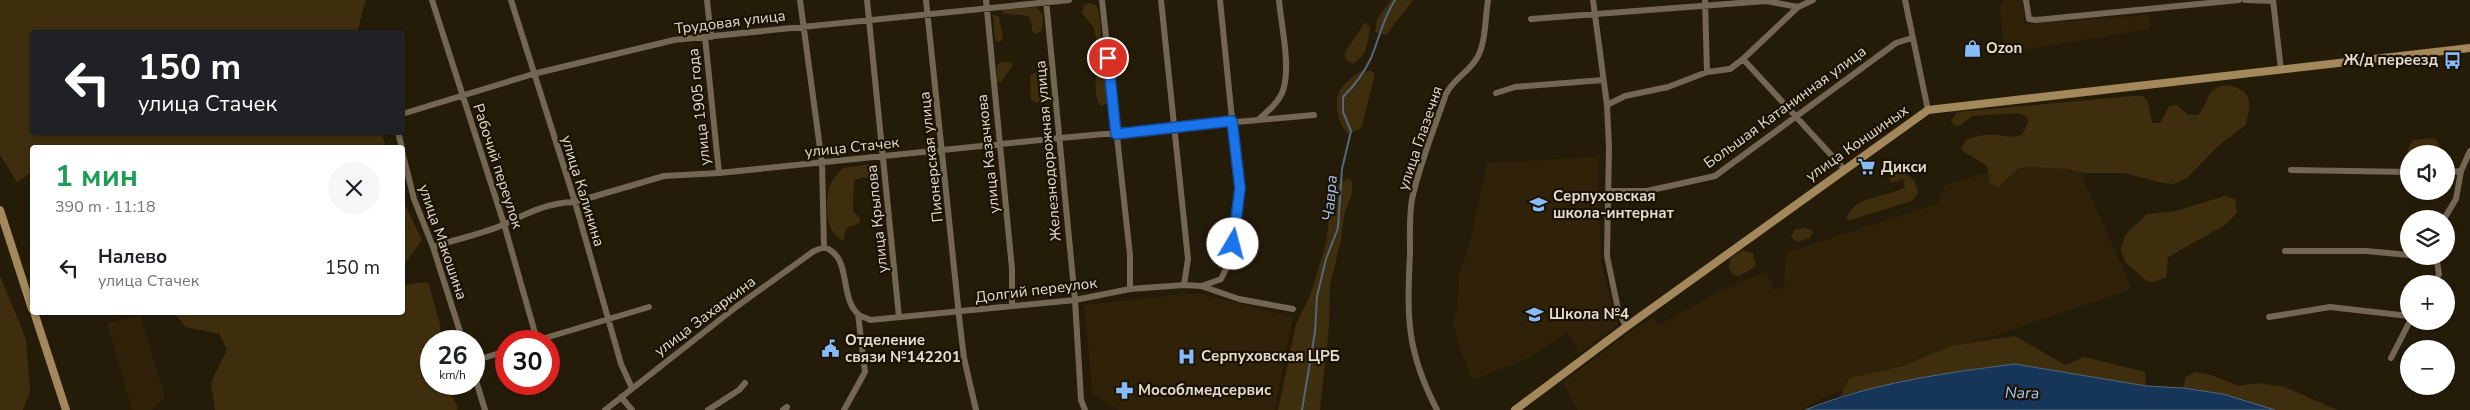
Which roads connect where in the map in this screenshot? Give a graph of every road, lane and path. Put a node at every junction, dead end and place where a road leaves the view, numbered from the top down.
1 (432, 0) edge
2 (511, 0) edge
3 (707, 0) edge
4 (800, 0) edge
5 (867, 0) edge
6 (926, 0) edge
7 (986, 0) edge
8 (1069, 0) edge
9 (1102, 0) edge
10 (1161, 0) edge
11 (1220, 0) edge
12 (1279, 0) edge
13 (1488, 0) edge
14 (1593, 0) edge
15 (1813, 0) edge
16 (1905, 0) edge
17 (2026, 0) edge
18 (2239, 0) edge
19 (2245, 0) edge
20 (1046, 1) edge
21 (2273, 1) edge
22 (1705, 3) edge
23 (1798, 6) junction
24 (986, 8) junction
25 (928, 14) junction
26 (1594, 14) junction
27 (1531, 19) dead end
28 (869, 20) junction
29 (803, 26) junction
30 (708, 37) junction
31 (1912, 38) junction
32 (2470, 48) edge
33 (1743, 59) junction
34 (2282, 70) junction
35 (1707, 72) junction
36 (533, 74) junction
37 (1603, 80) junction
38 (1496, 93) dead end
39 (462, 94) junction
40 (1607, 105) junction
41 (1928, 110) junction
42 (405, 113) edge
43 (1314, 115) dead end
44 (1797, 116) junction
45 (1258, 120) junction
46 (1232, 121) junction
47 (1175, 128) junction
48 (1116, 134) junction
49 (1060, 138) junction
50 (1000, 146) junction
51 (944, 151) junction
52 (2470, 151) edge
53 (883, 157) junction
54 (405, 162) edge
55 (822, 162) junction
56 (1844, 169) junction
57 (2291, 170) dead end
58 (2455, 171) edge
59 (2462, 171) junction
60 (2400, 172) edge
61 (719, 174) junction
62 (1609, 191) junction
63 (575, 202) junction
64 (0, 210) edge
65 (2450, 210) edge
66 (504, 224) junction
67 (433, 247) junction
68 (824, 247) junction
69 (2285, 251) dead end
70 (2400, 253) edge
71 (1184, 285) junction
72 (1201, 286) junction
73 (1130, 289) junction
74 (1075, 300) junction
75 (30, 303) edge
76 (1012, 306) junction
77 (649, 307) dead end
78 (1293, 309) dead end
79 (958, 312) junction
80 (858, 314) junction
81 (35, 315) edge
82 (2400, 315) edge
83 (2270, 316) dead end
84 (899, 317) junction
85 (607, 319) junction
86 (1626, 327) junction
87 (459, 330) edge
88 (533, 330) edge
89 (2405, 330) edge
90 (560, 334) edge
91 (2391, 358) dead end
92 (745, 383) dead end
93 (632, 388) junction
94 (480, 395) edge
95 (621, 397) junction
96 (66, 410) edge
97 (485, 410) edge
98 (605, 410) edge
99 (632, 410) edge
100 (708, 410) edge
101 (844, 410) edge
102 (976, 410) edge
103 (1085, 410) edge
104 (1438, 410) edge
105 (1516, 410) edge

1 - 39 street, Рабочий переулок
2 - 36 street, улица Калинина
3 - 30 street, улица 1905 года
4 - 29 street
5 - 28 street, улица Крылова
6 - 25 street, Пионерская улица
7 - 24 street, улица Казачкова
8 - 20 street, Трудовая улица
9 - 48 street
10 - 47 street
11 - 46 street
12 - 45 street
13 - 104 street, улица Глазечня
14 - 26 street
15 - 23 street
16 - 31 street
17 - 18 street
19 - 21 street
20 - 24 street, Трудовая улица
20 - 49 street, Железнодорожная улица
21 - 34 street
22 - 23 street
22 - 26 street
22 - 35 street
23 - 33 street
24 - 25 street, Трудовая улица
24 - 50 street, улица Казачкова
25 - 28 street, Трудовая улица
25 - 51 street, Пионерская улица
26 - 27 street
26 - 37 street
28 - 29 street, Трудовая улица
28 - 53 street, улица Крылова
29 - 30 street, Трудовая улица
29 - 55 street
30 - 36 street, Трудовая улица
30 - 61 street, улица 1905 года
31 - 41 street
31 - 44 street, Большая Катанинная улица
32 - 34 main road, улица Коншиных
33 - 35 street
33 - 44 street
34 - 41 main road, улица Коншиных
35 - 40 street
36 - 39 street, Трудовая улица
36 - 63 street, улица Калинина
37 - 38 street
37 - 40 street
39 - 42 street, Трудовая улица
39 - 66 street, Рабочий переулок
40 - 62 street
41 - 56 main road, улица Коншиных
43 - 45 street, улица Стачек
44 - 56 street
44 - 62 street, Большая Катанинная улица
45 - 46 street, улица Стачек
46 - 47 street, улица Стачек
46 - 72 street
47 - 48 street, улица Стачек
47 - 71 street
48 - 49 street, улица Стачек
48 - 73 street
49 - 50 street, улица Стачек
49 - 74 street, Железнодорожная улица
50 - 51 street, улица Стачек
50 - 76 street, улица Казачкова
51 - 53 street, улица Стачек
51 - 79 street, Пионерская улица
52 - 59 street
53 - 55 street, улица Стачек
53 - 84 street, улица Крылова
54 - 67 street, улица Макошина
55 - 61 street, улица Стачек
55 - 68 street
56 - 86 main road, улица Коншиных
57 - 60 street
58 - 59 street
59 - 65 street
61 - 63 street, улица Стачек
62 - 86 street
63 - 66 street, улица Стачек
63 - 85 street, улица Калинина
64 - 75 main road
66 - 67 street, улица Стачек
66 - 88 street, Рабочий переулок
67 - 87 street, улица Макошина
68 - 80 street
68 - 93 street, улица Захаркина
69 - 70 street
71 - 72 street, Долгий переулок
71 - 73 street, Долгий переулок
72 - 78 street, Долгий переулок
73 - 74 street, Долгий переулок
74 - 76 street, Долгий переулок
74 - 103 street, Железнодорожная улица
76 - 79 street, Долгий переулок
77 - 85 street
79 - 84 street, Долгий переулок
79 - 102 street, Пионерская улица
80 - 84 street, Долгий переулок
80 - 101 street
81 - 96 main road
82 - 83 street
85 - 90 street
85 - 93 street, улица Калинина
86 - 105 main road, улица Коншиных
89 - 91 street
92 - 100 street
93 - 95 street, улица Захаркина
94 - 97 street
95 - 98 street, улица Захаркина
95 - 99 street

